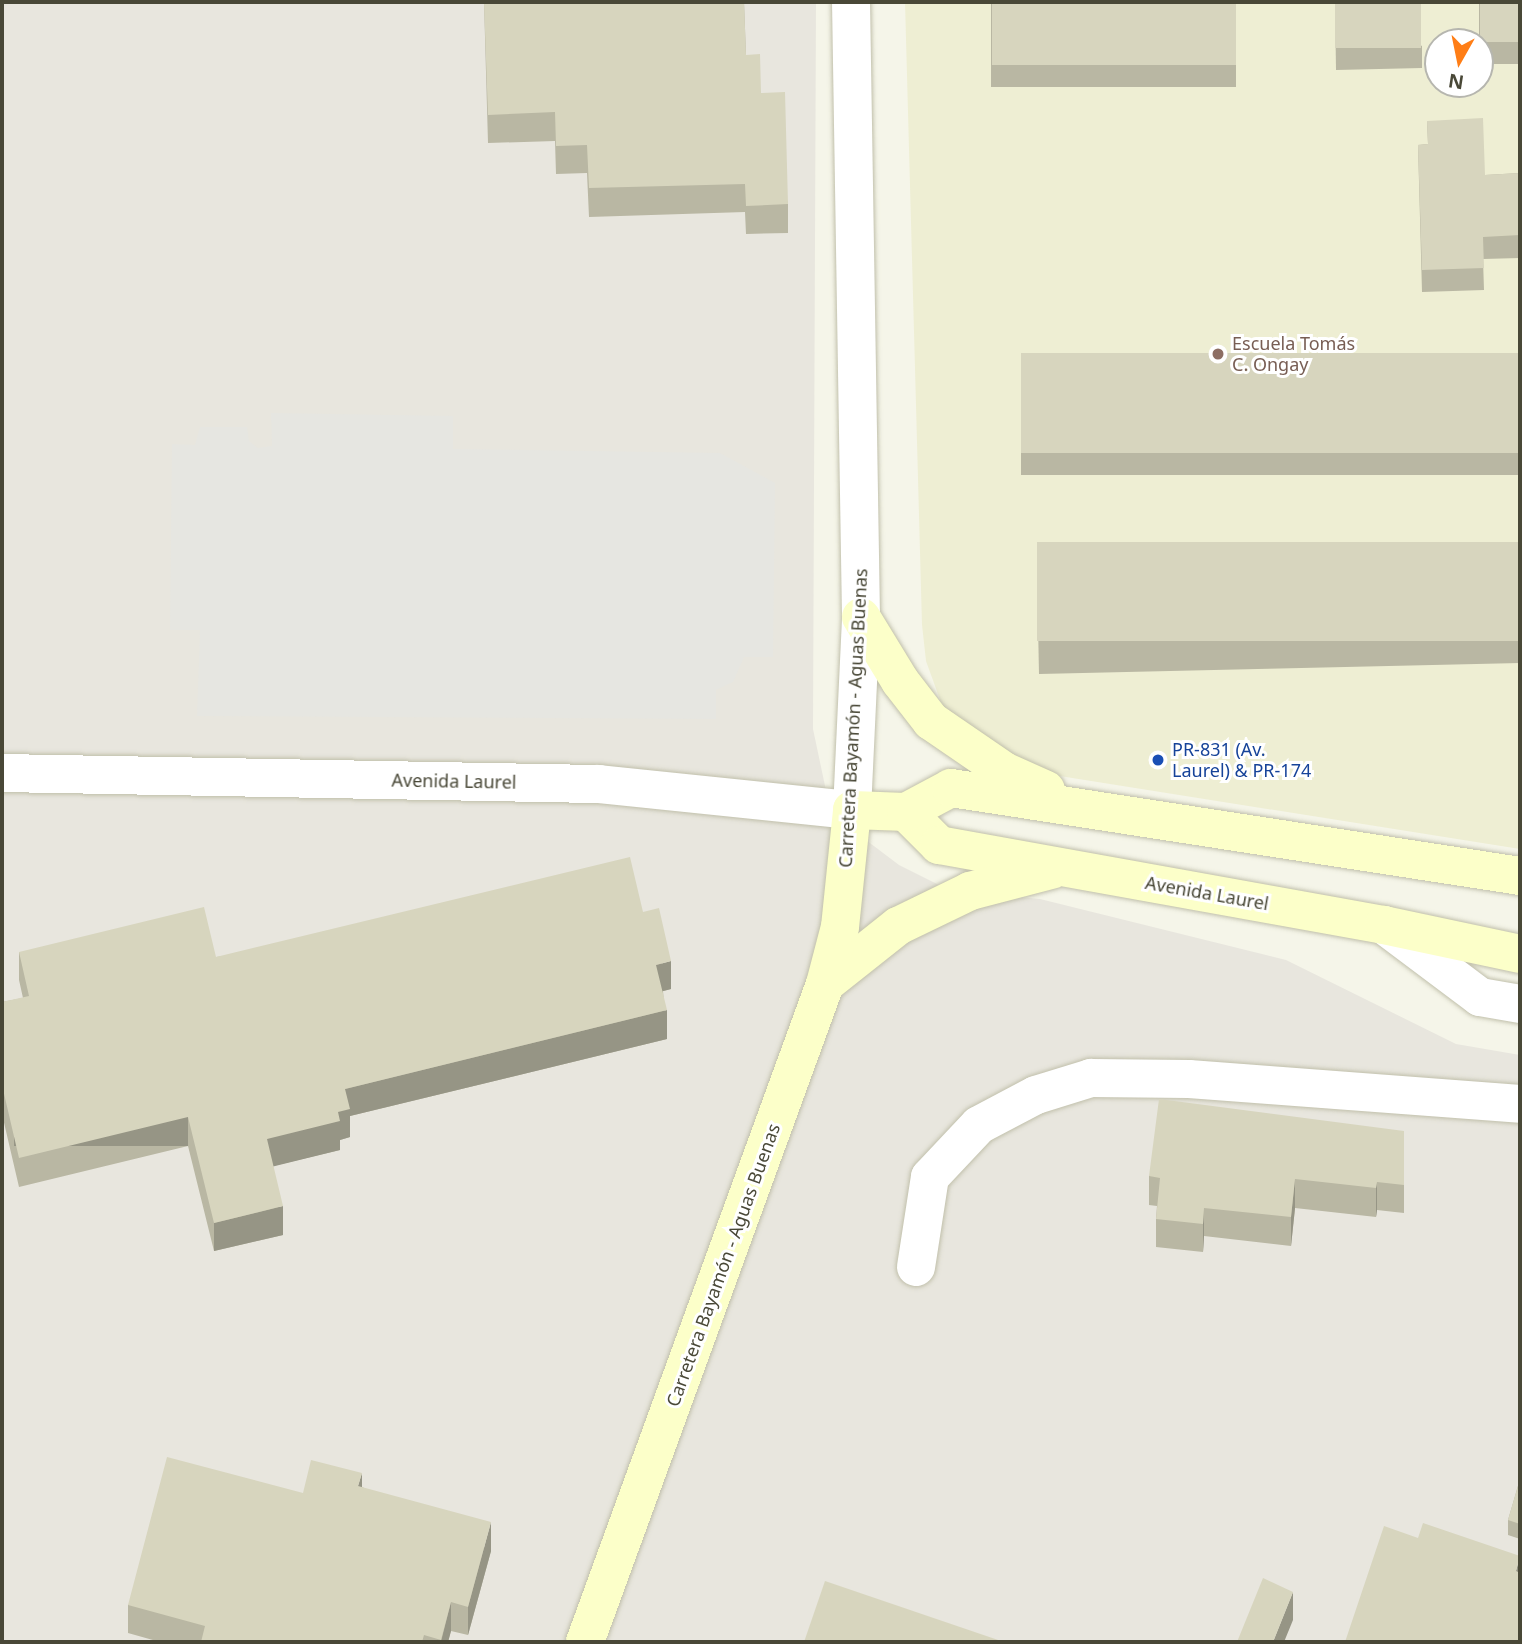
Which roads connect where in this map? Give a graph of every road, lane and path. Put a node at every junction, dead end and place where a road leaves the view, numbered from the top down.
1 (851, 2) edge
2 (861, 617) junction
3 (2, 773) edge
4 (852, 810) junction
5 (1089, 810) junction
6 (906, 812) junction
7 (1064, 867) junction
8 (1520, 876) edge
9 (1384, 925) junction
10 (1520, 954) edge
11 (825, 984) junction
12 (1520, 1004) edge
13 (1520, 1104) edge
14 (916, 1267) dead end
15 (585, 1642) edge

1 - 2 street, Carretera Bayamón - Aguas Buenas
2 - 4 street, Carretera Bayamón - Aguas Buenas
2 - 5 main road
3 - 4 street, Avenida Laurel
4 - 6 main road, Avenida Laurel
4 - 11 main road, Carretera Bayamón - Aguas Buenas
5 - 6 main road
5 - 8 main road
6 - 7 main road, Avenida Laurel
7 - 9 main road, Avenida Laurel
7 - 11 main road
9 - 10 main road, Avenida Laurel
9 - 12 street
11 - 15 main road, Carretera Bayamón - Aguas Buenas
13 - 14 street

